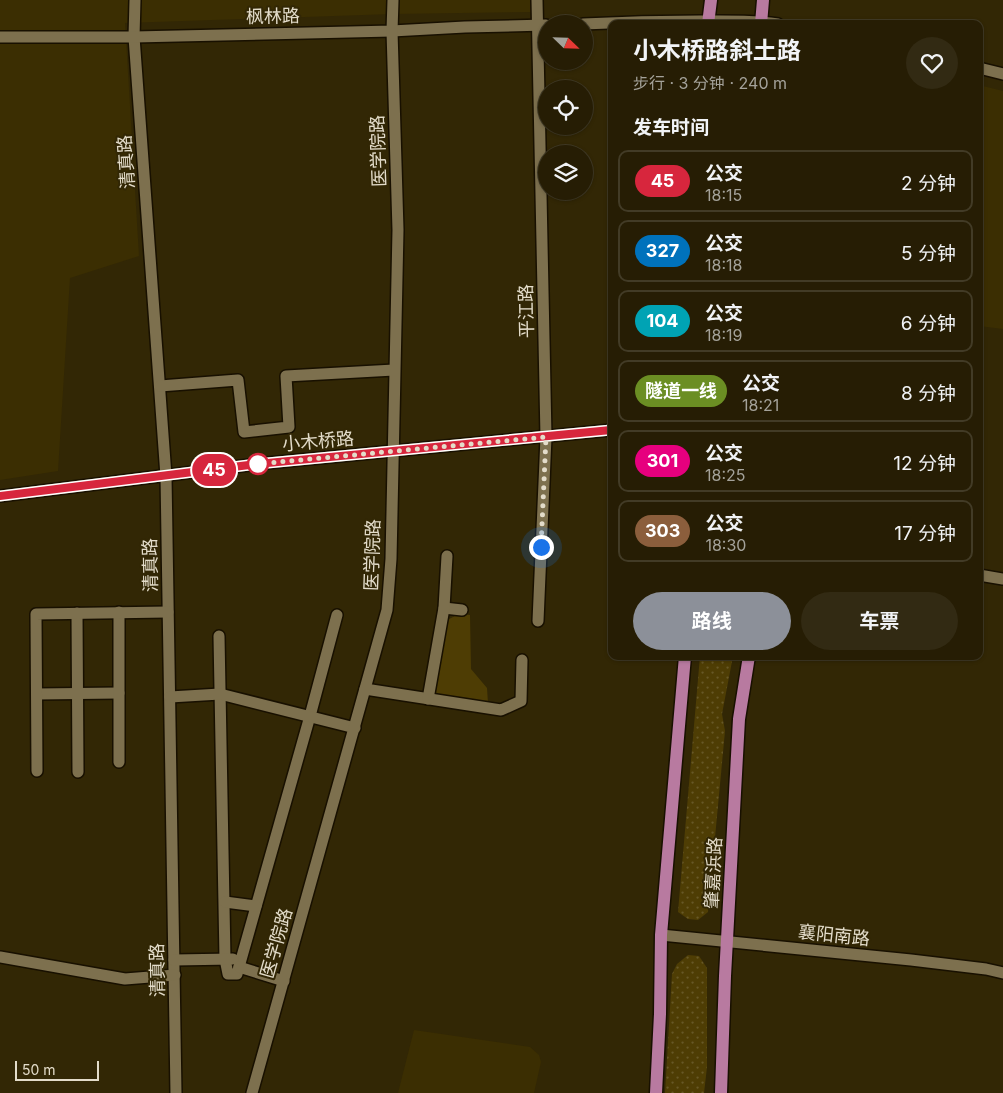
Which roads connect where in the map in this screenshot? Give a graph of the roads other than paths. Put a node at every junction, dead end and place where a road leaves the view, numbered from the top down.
1 (135, 0) edge
2 (392, 0) edge
3 (537, 0) edge
4 (711, 0) edge
5 (763, 0) edge
6 (540, 15) edge
7 (708, 20) edge
8 (761, 20) edge
9 (608, 23) edge
10 (593, 24) edge
11 (538, 25) edge
12 (392, 31) junction
13 (0, 37) edge
14 (134, 37) junction
15 (983, 69) edge
16 (542, 70) edge
17 (1003, 74) edge
18 (394, 370) junction
19 (160, 386) junction
20 (608, 430) edge
21 (546, 437) junction
22 (393, 451) junction
23 (166, 476) junction
24 (0, 496) edge
25 (447, 556) dead end
26 (983, 576) edge
27 (1003, 579) edge
28 (444, 608) junction
29 (462, 610) dead end
30 (119, 612) junction
31 (168, 612) junction
32 (77, 613) junction
33 (338, 615) dead end
34 (538, 621) dead end
35 (219, 636) dead end
36 (522, 660) dead end
37 (684, 660) edge
38 (748, 660) edge
39 (365, 689) junction
40 (78, 693) junction
41 (119, 693) junction
42 (37, 694) junction
43 (220, 694) junction
44 (170, 698) junction
45 (428, 699) junction
46 (310, 716) junction
47 (355, 728) junction
48 (119, 762) dead end
49 (37, 771) dead end
50 (78, 772) dead end
51 (224, 902) junction
52 (256, 906) junction
53 (661, 935) junction
54 (727, 941) junction
55 (0, 957) edge
56 (225, 958) junction
57 (174, 960) junction
58 (240, 963) junction
59 (1003, 973) edge
60 (175, 975) junction
61 (284, 981) junction
62 (176, 1093) edge
63 (252, 1093) edge
64 (656, 1093) edge
65 (722, 1093) edge

1 - 14 street, 清真路
2 - 12 street, 医学院路
3 - 6 street, 平江路
4 - 7 main road
5 - 8 main road
9 - 10 street
11 - 12 street, 枫林路
12 - 14 street, 枫林路
12 - 18 street, 医学院路
13 - 14 street, 枫林路
14 - 19 street, 清真路
15 - 17 street
16 - 21 street, 平江路
18 - 19 street
18 - 22 street, 医学院路
19 - 23 street, 清真路
20 - 21 street, 小木桥路
21 - 22 street, 小木桥路
21 - 34 street, 平江路
22 - 23 street, 小木桥路
22 - 39 street, 医学院路
23 - 24 street, 小木桥路
23 - 31 street, 清真路
25 - 28 street
26 - 27 street
28 - 29 street
28 - 45 street
30 - 31 street
30 - 32 street
30 - 41 street
31 - 44 street, 清真路
32 - 40 street
32 - 42 street
33 - 46 street
35 - 43 street
36 - 45 street
37 - 53 main road
38 - 54 main road, 肇嘉浜路
39 - 45 street
39 - 47 street, 医学院路
40 - 41 street
40 - 42 street
40 - 50 street
41 - 48 street
42 - 49 street
43 - 44 street
43 - 46 street
43 - 51 street
44 - 57 street, 清真路
46 - 47 street
46 - 52 street
47 - 61 street, 医学院路
51 - 52 street
51 - 56 street
52 - 58 street
53 - 54 street, 襄阳南路
53 - 64 main road
54 - 59 street, 襄阳南路
54 - 65 main road, 肇嘉浜路
55 - 60 street
56 - 57 street
56 - 58 street
57 - 60 street, 清真路
58 - 61 street
60 - 62 street, 清真路
61 - 63 street, 医学院路

